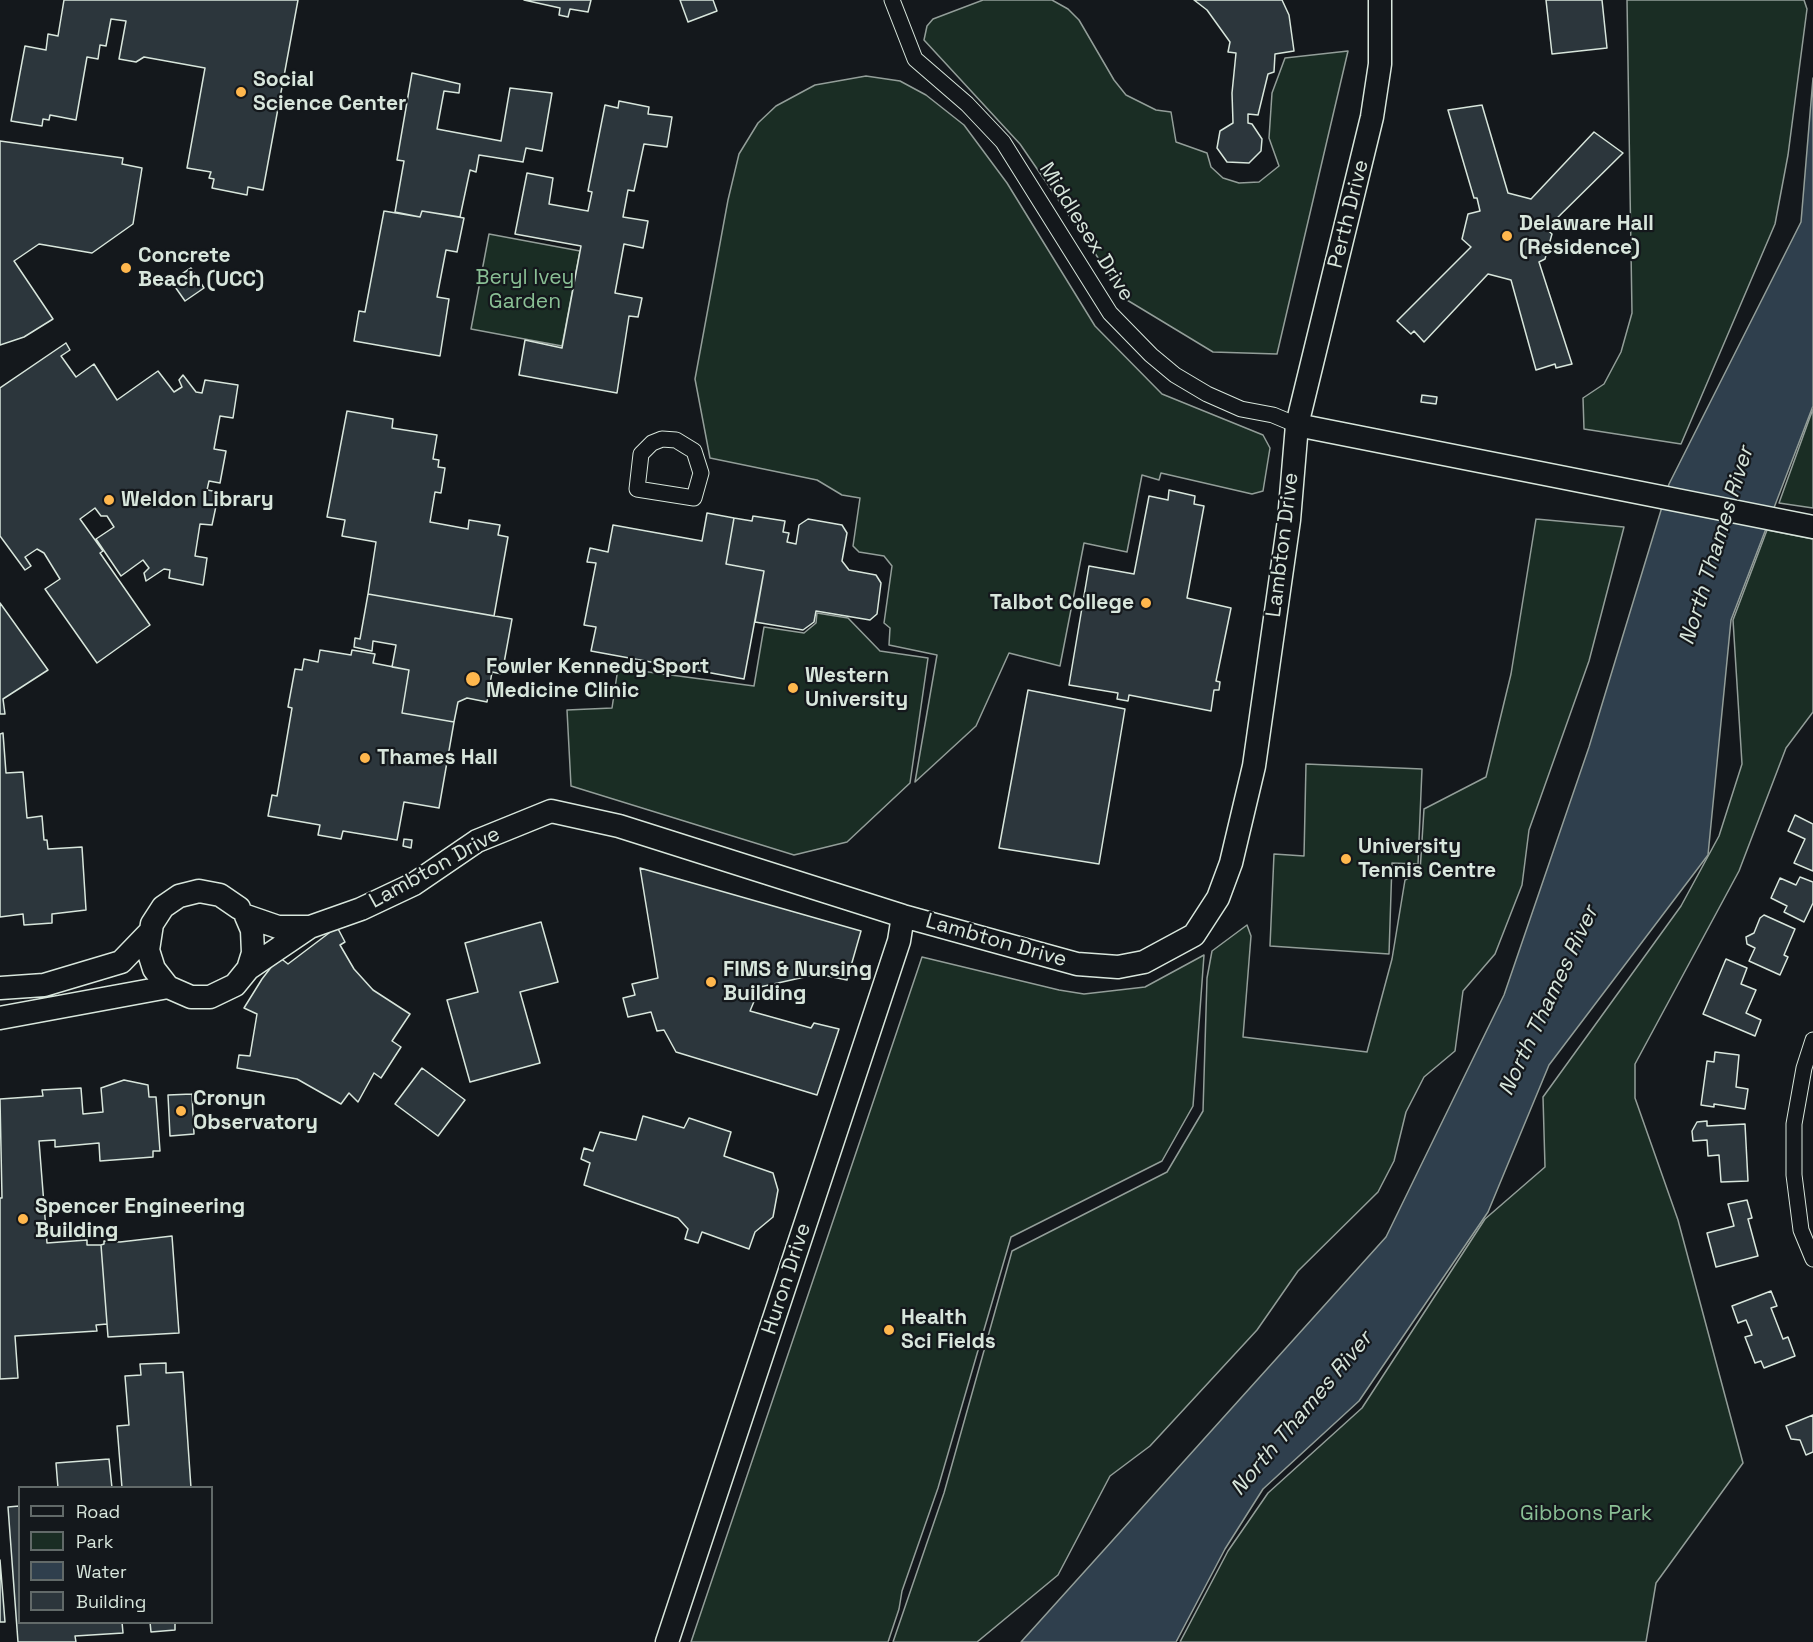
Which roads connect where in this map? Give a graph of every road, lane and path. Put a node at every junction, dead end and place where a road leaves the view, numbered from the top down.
1 (892, 0) edge
2 (1380, 0) edge
3 (1297, 425) junction
4 (637, 489) joint
5 (1813, 527) edge
6 (243, 912) junction
7 (903, 916) junction
8 (310, 927) junction
9 (148, 934) junction
10 (248, 969) junction
11 (168, 987) junction
12 (0, 988) edge
13 (0, 1018) edge
14 (1813, 1040) edge
15 (1813, 1259) edge
16 (667, 1642) edge

1 - 3 street, Middlesex Drive
2 - 3 street, Perth Drive
3 - 5 street
3 - 7 street, Lambton Drive
4 - 4 street
6 - 8 street, Lambton Drive
6 - 9 street
6 - 10 street
7 - 8 street, Lambton Drive
7 - 16 street, Huron Drive
8 - 10 street, Lambton Drive
9 - 11 street
9 - 12 street
10 - 11 street
11 - 13 street
14 - 15 street

